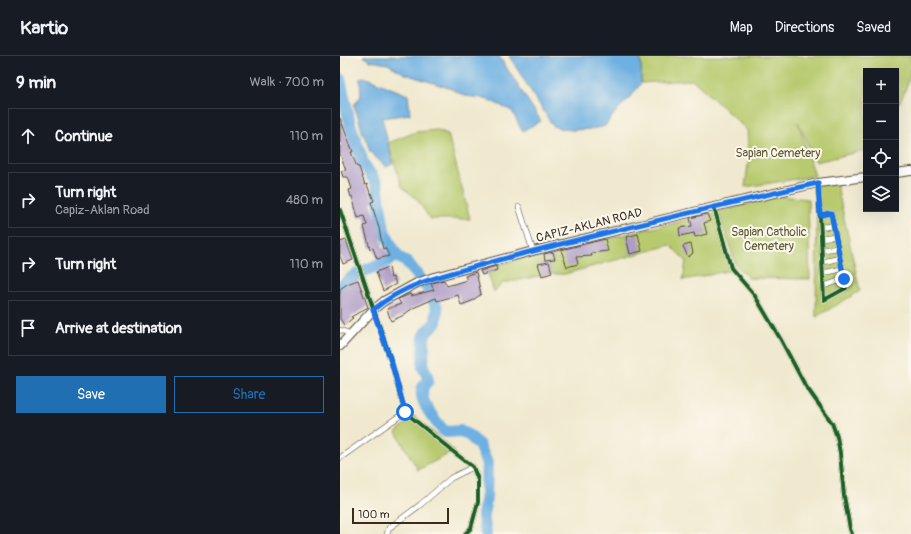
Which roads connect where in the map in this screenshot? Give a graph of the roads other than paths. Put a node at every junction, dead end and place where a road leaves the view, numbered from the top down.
1 (911, 171) edge
2 (899, 173) edge
3 (863, 177) edge
4 (818, 183) junction
5 (520, 207) dead end
6 (714, 207) junction
7 (340, 210) edge
8 (820, 215) junction
9 (342, 223) edge
10 (834, 226) junction
11 (821, 227) junction
12 (836, 236) junction
13 (821, 238) junction
14 (838, 248) junction
15 (822, 250) junction
16 (533, 251) junction
17 (840, 258) junction
18 (823, 262) junction
19 (842, 269) junction
20 (823, 273) junction
21 (844, 279) junction
22 (824, 286) junction
23 (373, 310) junction
24 (341, 330) edge
25 (351, 334) junction
26 (340, 346) edge
27 (405, 412) junction
28 (340, 458) edge
29 (474, 467) junction
30 (386, 534) edge
31 (465, 534) edge
32 (852, 534) edge

1 - 2 main road
3 - 4 main road, CAPIZ-AKLAN ROAD
4 - 6 main road, CAPIZ-AKLAN ROAD
4 - 8 street
5 - 16 street
6 - 16 main road, CAPIZ-AKLAN ROAD
6 - 32 street
7 - 9 street
8 - 10 street
8 - 11 street
9 - 23 street
10 - 11 street
10 - 12 street
11 - 13 street
12 - 13 street
12 - 14 street
13 - 15 street
14 - 15 street
14 - 17 street
15 - 18 street
16 - 23 main road, CAPIZ-AKLAN ROAD
17 - 18 street
17 - 19 street
18 - 20 street
19 - 20 street
19 - 21 street
20 - 22 street
21 - 22 street
21 - 22 street
23 - 25 main road, CAPIZ-AKLAN ROAD
23 - 27 street
24 - 25 street
25 - 26 main road, CAPIZ-AKLAN ROAD
27 - 28 street
27 - 29 street
29 - 30 street
29 - 31 street

